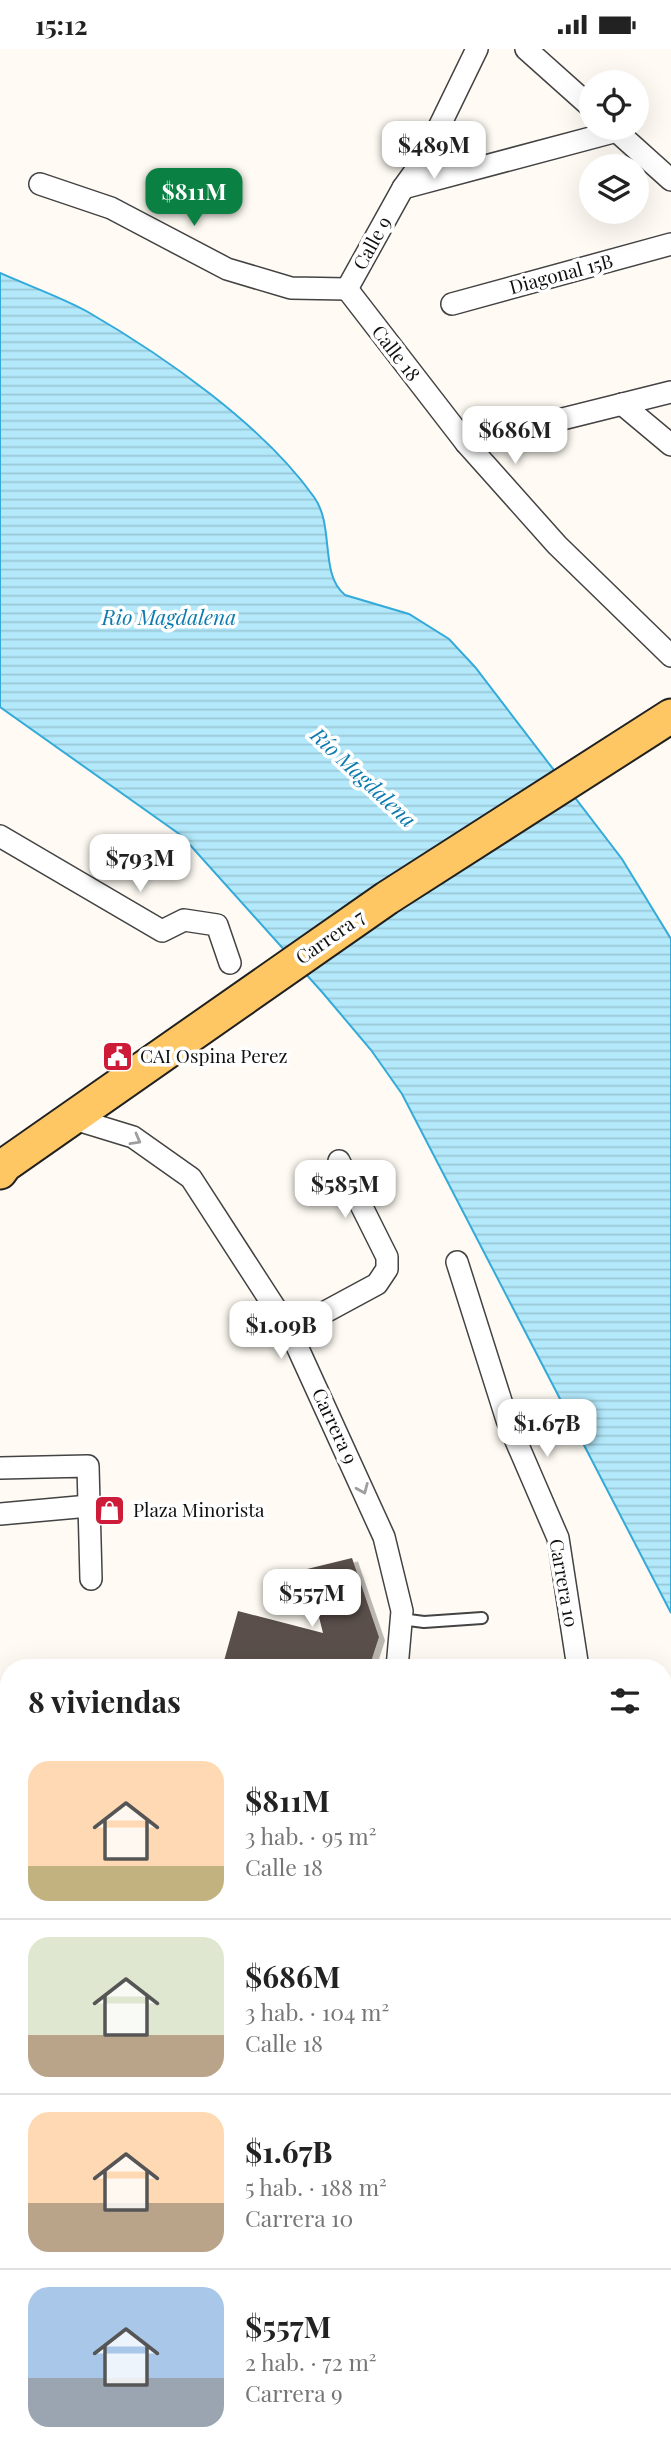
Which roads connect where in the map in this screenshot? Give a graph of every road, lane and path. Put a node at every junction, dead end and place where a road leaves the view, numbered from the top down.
1 (477, 49) edge
2 (526, 49) edge
3 (579, 97) edge
4 (579, 140) edge
5 (626, 140) edge
6 (671, 180) edge
7 (40, 184) dead end
8 (403, 188) junction
9 (671, 244) edge
10 (346, 289) junction
11 (452, 304) dead end
12 (671, 392) edge
13 (622, 404) junction
14 (466, 443) junction
15 (671, 445) edge
16 (671, 656) edge
17 (660, 723) edge
18 (0, 837) edge
19 (230, 964) dead end
20 (71, 1118) junction
21 (339, 1161) dead end
22 (2, 1168) edge
23 (457, 1262) dead end
24 (290, 1331) junction
25 (0, 1468) edge
26 (89, 1506) junction
27 (0, 1514) edge
28 (91, 1579) dead end
29 (482, 1618) dead end
30 (401, 1619) junction
31 (398, 1659) edge
32 (577, 1659) edge

1 - 8 street, Calle 9
2 - 3 street
4 - 8 street
5 - 6 street
7 - 10 street
8 - 10 street, Calle 9
9 - 11 street, Diagonal 15B
10 - 14 street, Calle 18
12 - 13 street
13 - 14 street
13 - 15 street
14 - 16 street, Calle 18
17 - 20 main road, Carrera 7
18 - 19 street
20 - 22 main road, Carrera 7
20 -> 24 street, Carrera 9
21 - 24 street
23 - 32 street, Carrera 10
24 -> 30 street, Carrera 9
25 - 26 street
26 - 27 street
26 - 28 street
29 - 30 lane
30 - 31 street, Carrera 9

